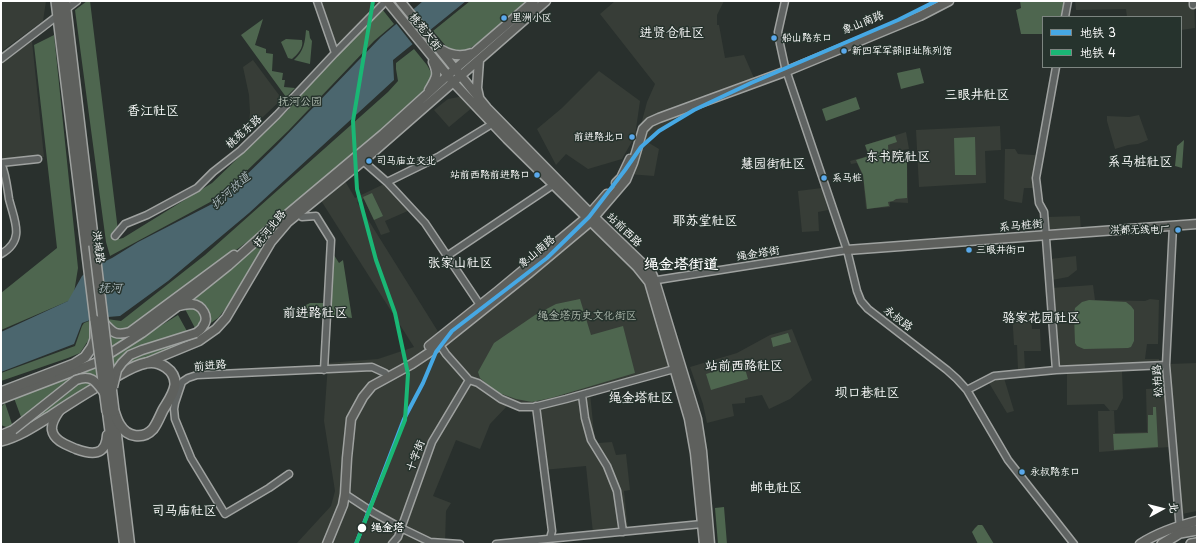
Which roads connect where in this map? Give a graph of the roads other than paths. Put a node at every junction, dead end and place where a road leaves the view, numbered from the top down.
1 (56, 1) edge
2 (77, 1) edge
3 (317, 1) edge
4 (386, 1) edge
5 (400, 1) edge
6 (534, 1) edge
7 (546, 1) edge
8 (785, 1) edge
9 (940, 1) edge
10 (949, 1) edge
11 (1068, 1) edge
12 (65, 5) edge
13 (58, 15) junction
14 (1065, 16) edge
15 (438, 47) junction
16 (335, 53) junction
17 (431, 56) junction
18 (477, 56) junction
19 (1, 59) edge
20 (1056, 68) edge
21 (786, 69) junction
22 (458, 72) junction
23 (450, 79) junction
24 (425, 98) junction
25 (480, 99) junction
26 (492, 124) junction
27 (38, 159) dead end
28 (363, 161) junction
29 (1, 163) edge
30 (387, 182) junction
31 (553, 185) junction
32 (302, 217) dead end
33 (590, 217) junction
34 (1197, 224) edge
35 (1173, 226) junction
36 (265, 233) junction
37 (1046, 235) junction
38 (115, 236) dead end
39 (90, 247) junction
40 (846, 250) junction
41 (1, 254) edge
42 (447, 256) junction
43 (652, 281) junction
44 (237, 299) junction
45 (480, 305) junction
46 (178, 306) junction
47 (99, 321) junction
48 (196, 333) junction
49 (438, 342) junction
50 (146, 363) junction
51 (1166, 365) junction
52 (674, 369) junction
53 (324, 370) junction
54 (1056, 370) junction
55 (387, 375) junction
56 (469, 380) junction
57 (967, 390) junction
58 (1, 392) edge
59 (108, 393) junction
60 (582, 395) junction
61 (1, 401) edge
62 (536, 406) junction
63 (61, 409) junction
64 (111, 412) junction
65 (13, 430) junction
66 (1, 431) edge
67 (1, 436) edge
68 (1, 440) edge
69 (289, 474) dead end
70 (345, 494) junction
71 (1197, 521) edge
72 (702, 524) junction
73 (401, 528) junction
74 (1180, 530) junction
75 (1197, 530) edge
76 (623, 532) junction
77 (550, 538) junction
78 (1197, 543) edge
79 (124, 544) edge
80 (130, 544) edge
81 (323, 544) edge
82 (327, 544) edge
83 (392, 544) edge
84 (460, 544) edge
85 (496, 544) edge
86 (704, 544) edge
87 (710, 544) edge
88 (1074, 544) edge
89 (1140, 544) edge
90 (1162, 544) edge
91 (1191, 544) edge

1 - 13 highway, 洪城路
2 - 12 street
3 - 16 street
4 - 16 street, 桃苑东路
4 - 17 main road, 桃苑大街
5 - 15 main road, 桃苑大街
6 - 18 main road, 抚河北路
7 - 18 main road, 抚河北路
8 - 21 street, 永叔路
9 - 21 main road, 象山南路
10 - 21 main road, 象山南路
11 - 14 street
12 - 13 street
12 - 39 highway, 洪城路
13 - 19 street
13 - 39 highway, 洪城路
15 - 18 main road
15 - 22 main road, 桃苑大街
16 - 38 street, 桃苑东路
17 - 23 main road, 桃苑大街
17 - 24 main road
18 - 22 main road, 抚河北路
18 - 25 main road
20 - 37 street
21 - 33 main road, 象山南路
21 - 40 street, 永叔路
22 - 23 main road, 抚河北路
22 - 25 main road, 站前西路
23 - 24 main road, 抚河北路
23 - 26 main road, 站前西路
23 - 28 main road, 抚河北路
24 - 36 main road, 抚河北路
25 - 33 main road, 站前西路
26 - 30 street
26 - 31 main road, 站前西路
27 - 29 street
28 - 30 street
28 - 44 main road, 抚河北路
29 - 41 street
30 - 42 street
31 - 33 main road, 站前西路
31 - 42 street
32 - 53 street
33 - 43 main road, 站前西路
33 - 45 main road, 象山南路
33 - 49 main road, 象山南路
34 - 35 main road, 系马桩街
35 - 37 main road, 系马桩街
35 - 51 street, 松柏路
36 - 46 main road, 抚河北路
36 - 47 main road
37 - 40 main road, 系马桩街
37 - 54 street
39 - 47 highway, 洪城路, bridge
40 - 43 street, 绳金塔街
40 - 57 street, 永叔路
42 - 45 street
43 - 52 main road, 站前西路
43 - 87 main road, 站前西路
44 - 48 main road
44 - 50 main road, 抚河北路
45 - 49 main road, 象山南路
46 - 48 main road
46 - 61 main road, 抚河北路
47 - 58 highway, bridge
47 - 59 highway, 洪城路, bridge
48 - 59 main road, bridge
49 - 55 main road, 象山南路
49 - 56 street
50 - 63 highway, 抚河北路
50 - 64 highway
51 - 54 street
51 - 74 street, 松柏路
52 - 60 street
52 - 72 main road, 站前西路
53 - 55 street, 前进路
53 - 69 street, 前进路
54 - 57 street
55 - 70 main road, 象山南路
55 - 81 main road, 象山南路
56 - 62 street
56 - 73 street, 十字街
57 - 88 street, 永叔路
59 - 64 highway, 洪城路, bridge
59 - 65 main road, bridge
60 - 62 street
60 - 76 street
62 - 77 street
63 - 64 main road
63 - 68 highway, 抚河北路
64 - 79 main road, 洪城路
64 - 80 main road, 洪城路
65 - 66 main road
65 - 67 main road
70 - 73 street
70 - 82 main road, 象山南路
71 - 74 main road
72 - 76 street
72 - 86 main road, 站前西路
73 - 83 street, 十字街
73 - 84 street
74 - 75 highway
74 - 89 main road
74 - 90 highway
76 - 77 street
77 - 85 street
78 - 91 highway

